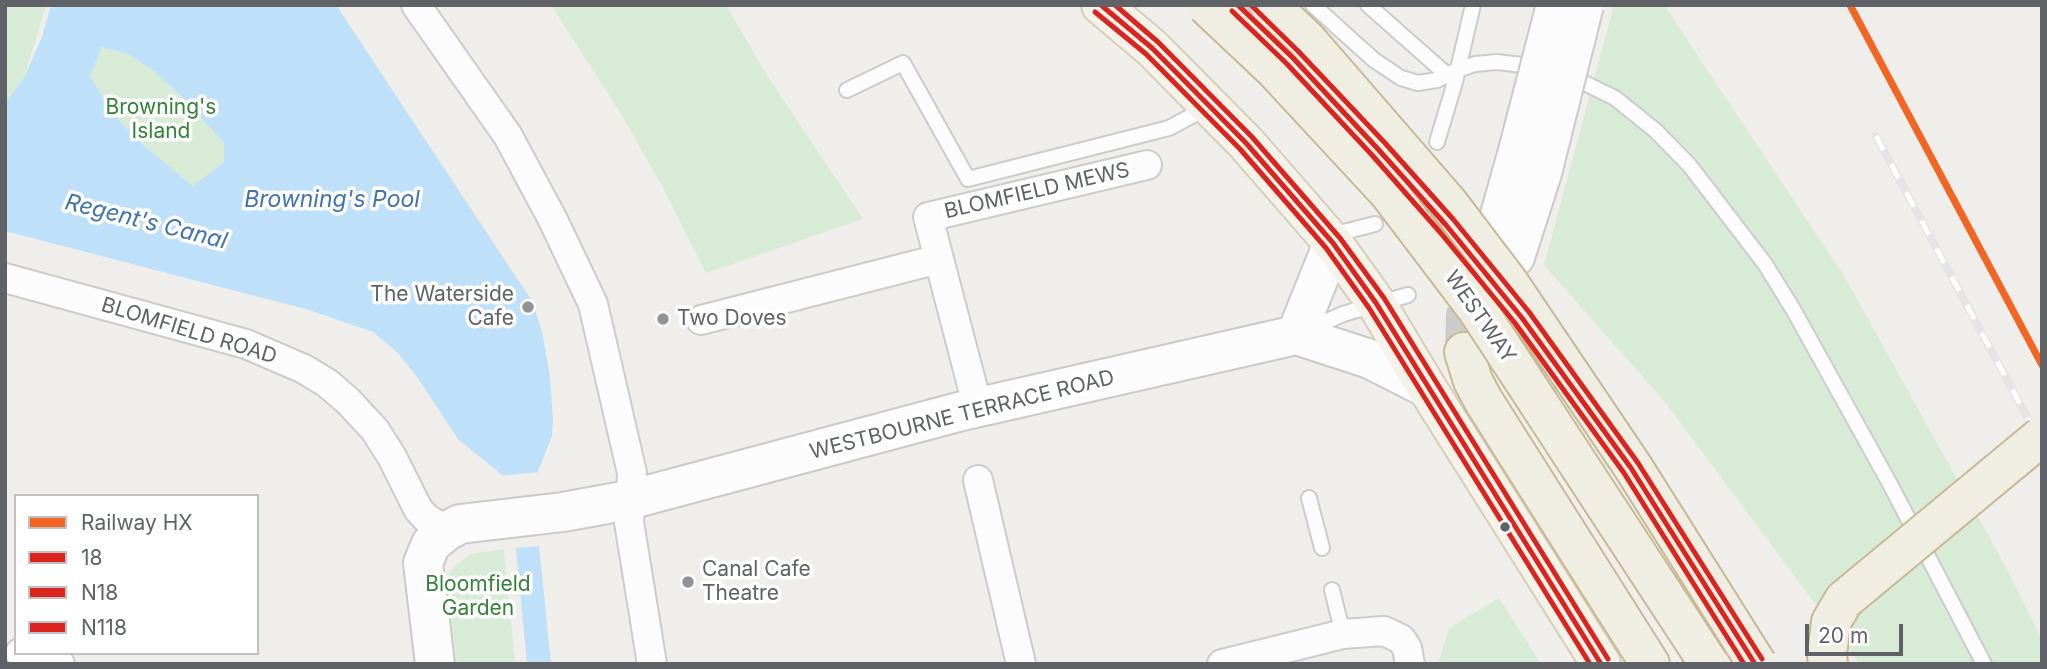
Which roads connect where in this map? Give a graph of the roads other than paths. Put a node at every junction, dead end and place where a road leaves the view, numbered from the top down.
1 (416, 5) edge
2 (1101, 5) edge
3 (1206, 5) edge
4 (1269, 5) edge
5 (1313, 5) edge
6 (1368, 5) edge
7 (1473, 5) edge
8 (1556, 5) edge
9 (1584, 5) edge
10 (1455, 82) junction
11 (847, 90) dead end
12 (1209, 106) junction
13 (1437, 142) dead end
14 (1530, 162) junction
15 (1147, 165) dead end
16 (1375, 224) dead end
17 (1330, 239) junction
18 (1506, 243) tunnel mouth
19 (939, 258) junction
20 (5, 278) edge
21 (1392, 299) junction
22 (701, 320) dead end
23 (1296, 335) junction
24 (1464, 352) tunnel mouth
25 (1427, 388) junction
26 (978, 408) junction
27 (2042, 436) edge
28 (978, 480) dead end
29 (1309, 498) dead end
30 (629, 500) junction
31 (447, 531) junction
32 (1322, 548) dead end
33 (1332, 590) dead end
34 (1343, 634) junction
35 (26, 655) edge
36 (1645, 655) edge
37 (1409, 656) edge
38 (60, 664) edge
39 (435, 664) edge
40 (652, 664) edge
41 (1021, 664) edge
42 (1222, 664) edge
43 (1601, 664) edge
44 (1709, 664) edge
45 (1758, 664) edge
46 (1828, 664) edge
47 (1984, 664) edge

1 - 30 street
2 - 12 main road
3 - 44 highway, WESTWAY, bridge
4 - 45 highway, WESTWAY, bridge
5 - 47 lane
6 - 10 lane
7 - 10 lane
8 - 14 street, bridge
9 - 14 street, bridge
10 - 13 lane
11 - 12 lane
12 - 17 main road
14 - 18 street
15 - 19 street, BLOMFIELD MEWS
16 - 17 lane
17 - 21 main road
17 - 23 street
19 - 22 street
19 - 26 street, BLOMFIELD MEWS
20 - 31 street, BLOMFIELD ROAD
21 - 23 lane, WESTBOURNE TERRACE ROAD
21 - 25 main road
23 - 25 street
23 - 26 street, WESTBOURNE TERRACE ROAD
24 - 36 highway
25 - 43 main road
26 - 30 street, WESTBOURNE TERRACE ROAD
27 - 46 highway, bridge
28 - 41 street
29 - 32 lane
30 - 31 street, WESTBOURNE TERRACE ROAD
30 - 40 street
31 - 39 street
33 - 34 lane
34 - 37 street
34 - 42 street
35 - 38 street

